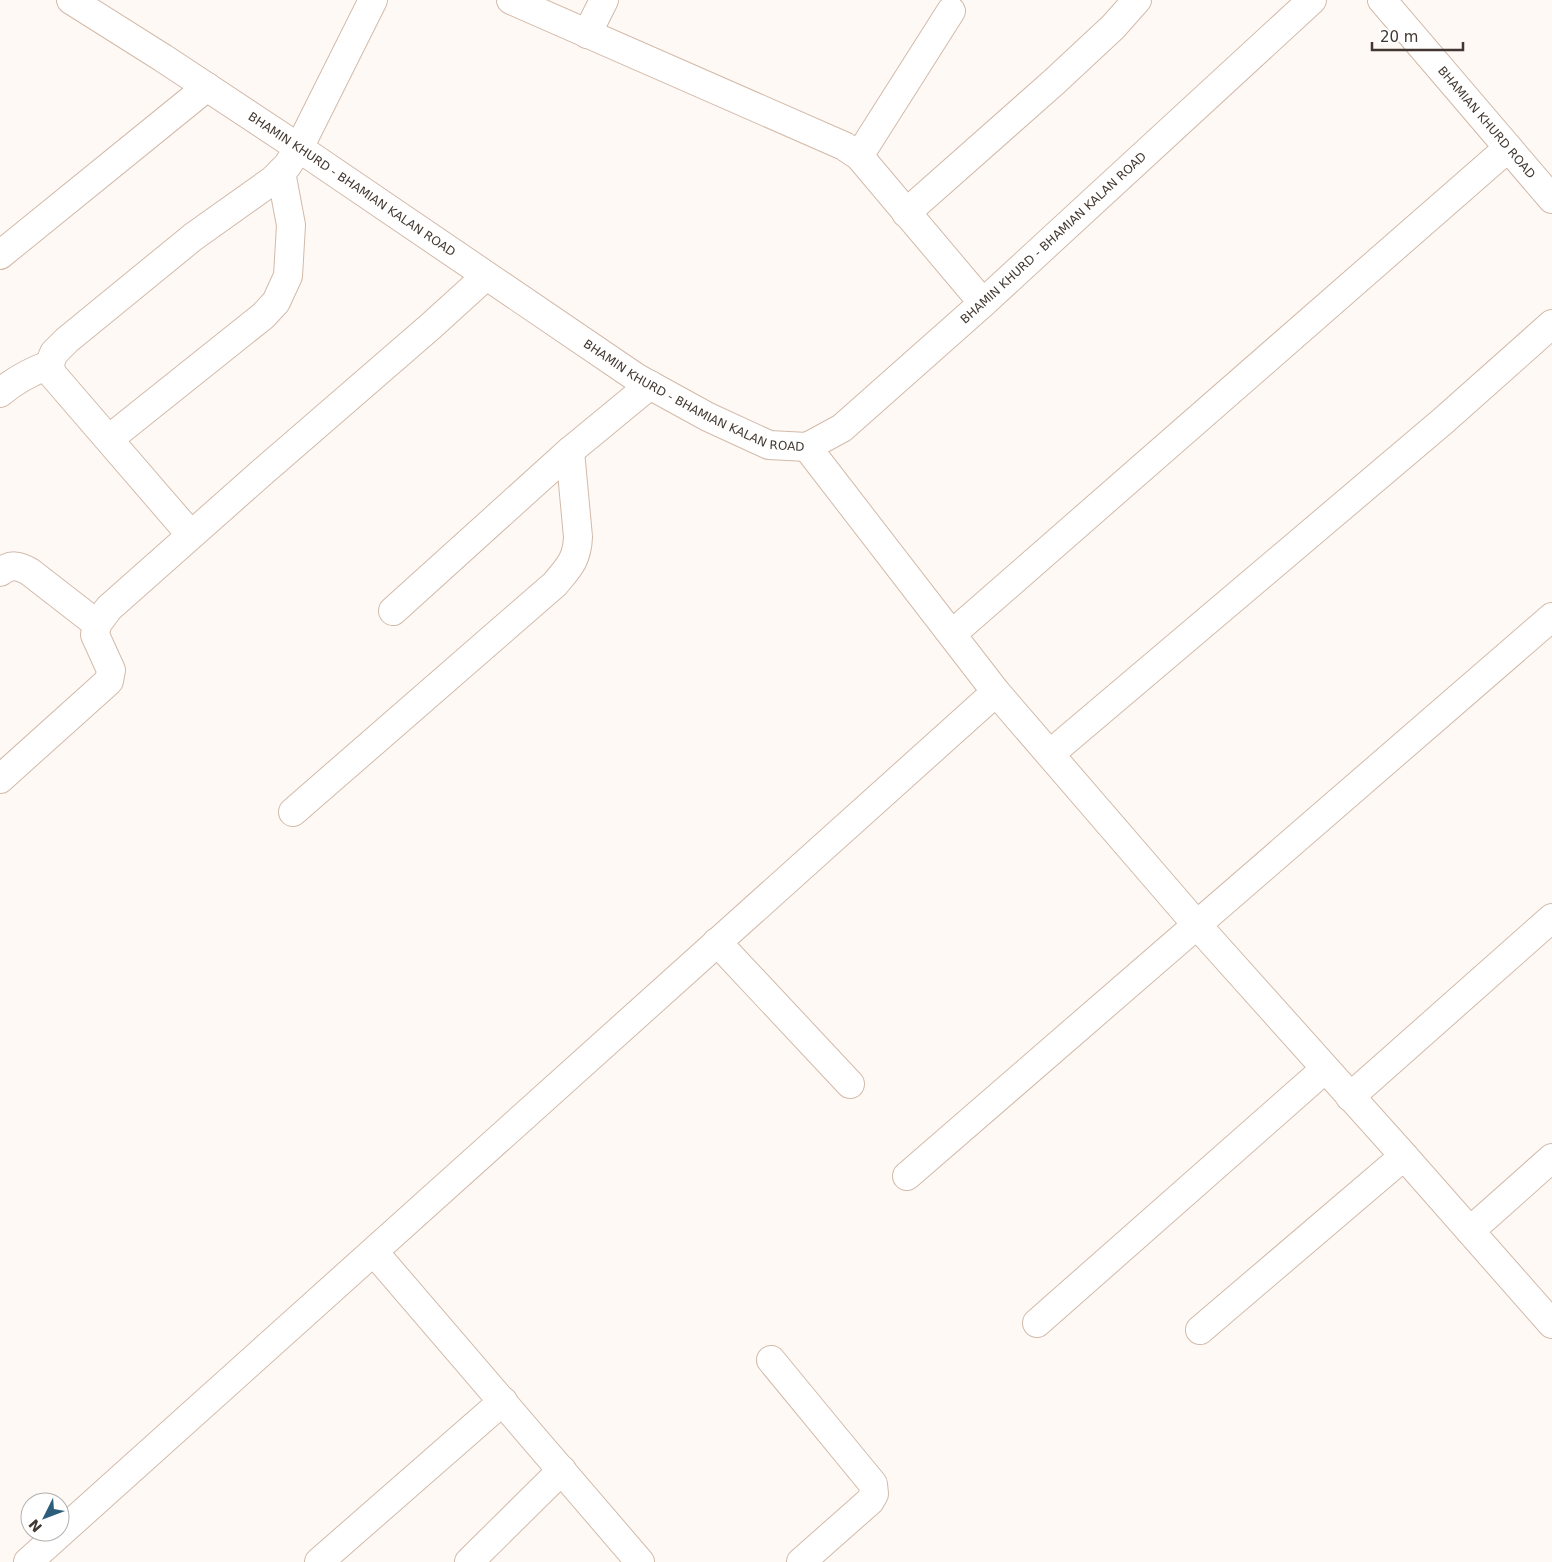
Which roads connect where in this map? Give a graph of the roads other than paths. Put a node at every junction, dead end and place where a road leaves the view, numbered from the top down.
1 (71, 0) edge
2 (372, 0) edge
3 (511, 0) edge
4 (604, 0) edge
5 (1136, 0) edge
6 (1312, 0) edge
7 (1382, 0) edge
8 (952, 11) dead end
9 (587, 34) junction
10 (207, 87) junction
11 (299, 148) junction
12 (1508, 148) junction
13 (859, 156) junction
14 (280, 172) junction
15 (1552, 199) edge
16 (906, 213) junction
17 (0, 255) edge
18 (486, 276) junction
19 (983, 303) junction
20 (1552, 324) edge
21 (49, 364) junction
22 (650, 386) junction
23 (0, 393) edge
24 (109, 439) junction
25 (808, 447) junction
26 (570, 451) junction
27 (191, 535) junction
28 (0, 572) edge
29 (393, 611) dead end
30 (1552, 618) edge
31 (97, 624) junction
32 (952, 634) junction
33 (996, 692) junction
34 (1050, 754) junction
35 (0, 779) edge
36 (293, 812) dead end
37 (1552, 918) edge
38 (1197, 925) junction
39 (717, 942) junction
40 (1325, 1069) junction
41 (850, 1084) dead end
42 (1350, 1097) junction
43 (1404, 1156) junction
44 (1552, 1158) edge
45 (907, 1176) dead end
46 (1470, 1231) junction
47 (374, 1252) junction
48 (1551, 1320) edge
49 (1037, 1323) dead end
50 (1200, 1330) dead end
51 (771, 1360) dead end
52 (503, 1401) junction
53 (562, 1470) junction
54 (28, 1562) edge
55 (319, 1562) edge
56 (469, 1562) edge
57 (640, 1562) edge
58 (801, 1562) edge

1 - 10 street, BHAMIN KHURD - BHAMIAN KALAN ROAD
2 - 11 street
3 - 9 street
4 - 9 street
5 - 16 street
6 - 19 street, BHAMIN KHURD - BHAMIAN KALAN ROAD
7 - 12 street, BHAMIAN KHURD ROAD
8 - 13 street
9 - 13 street
10 - 11 street, BHAMIN KHURD - BHAMIAN KALAN ROAD
10 - 17 street
11 - 14 street
11 - 18 street, BHAMIN KHURD - BHAMIAN KALAN ROAD
12 - 15 street, BHAMIAN KHURD ROAD
12 - 32 street
13 - 16 street
14 - 21 street
14 - 24 street
16 - 19 street
18 - 22 street, BHAMIN KHURD - BHAMIAN KALAN ROAD
18 - 27 street
19 - 25 street, BHAMIN KHURD - BHAMIAN KALAN ROAD
20 - 34 street
21 - 23 street
21 - 24 street
22 - 25 street, BHAMIN KHURD - BHAMIAN KALAN ROAD
22 - 26 street
24 - 27 street
25 - 32 street
26 - 29 street
26 - 36 street
27 - 31 street
28 - 31 street
30 - 38 street
31 - 35 street
32 - 33 street
33 - 34 street
33 - 39 street
34 - 38 street
37 - 42 street
38 - 40 street
38 - 45 street
39 - 41 street
39 - 47 street
40 - 42 street
40 - 49 street
42 - 43 street
43 - 46 street
43 - 50 street
44 - 46 street
46 - 48 street
47 - 52 street
47 - 54 street
51 - 58 street
52 - 53 street
52 - 55 street
53 - 56 street
53 - 57 street

